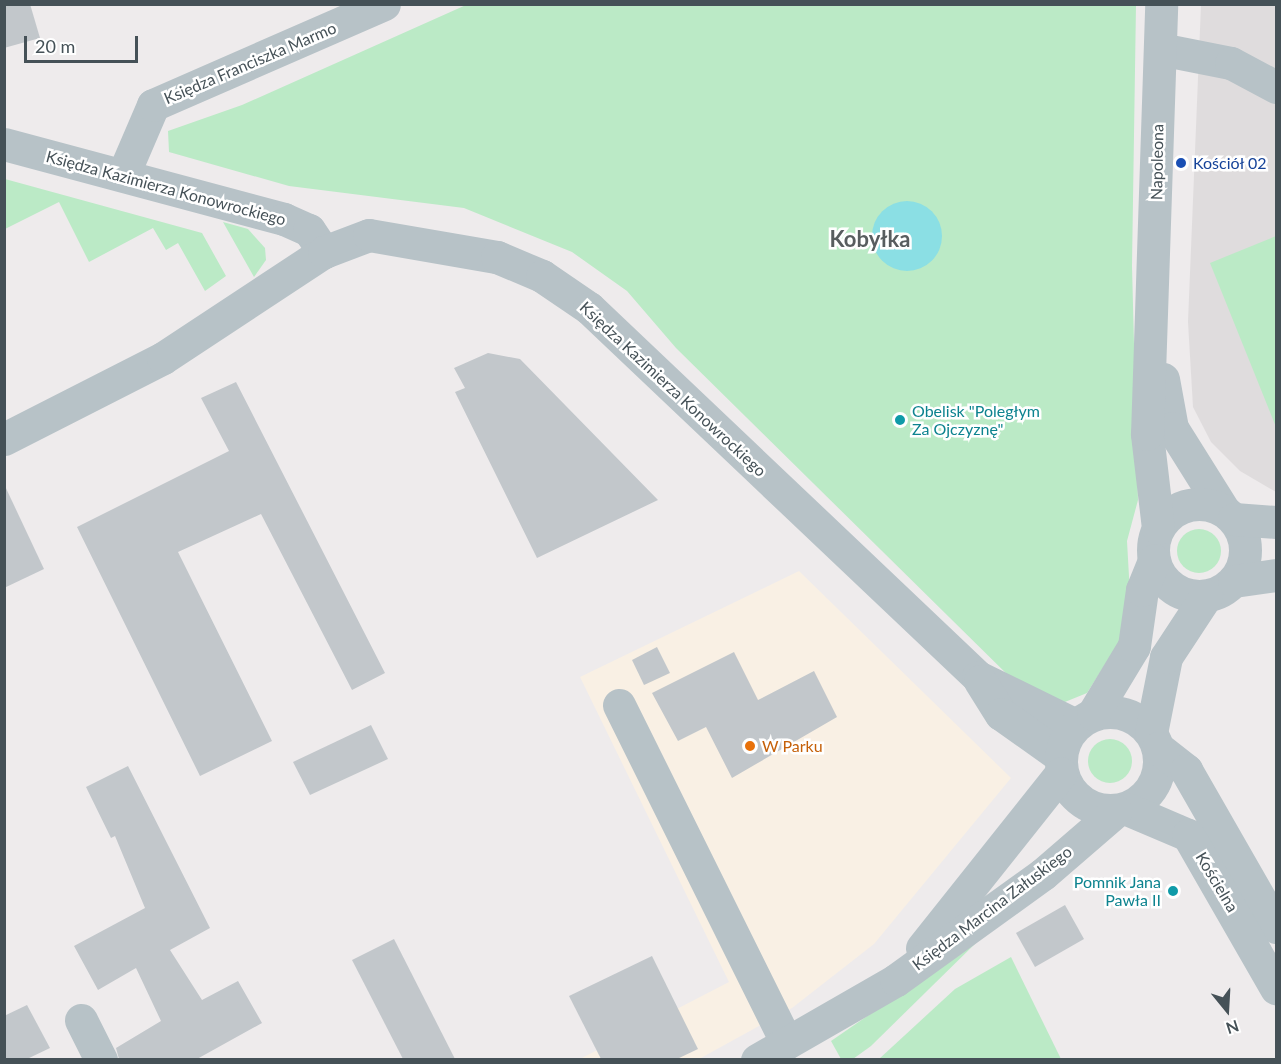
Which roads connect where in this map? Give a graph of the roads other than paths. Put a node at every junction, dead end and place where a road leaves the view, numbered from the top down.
1 (384, 4) edge
2 (1161, 4) edge
3 (1160, 49) junction
4 (1276, 87) edge
5 (4, 144) edge
6 (123, 175) junction
7 (324, 252) junction
8 (1153, 319) junction
9 (4, 439) edge
10 (1229, 515) junction
11 (1276, 522) edge
12 (1158, 528) junction
13 (1154, 560) junction
14 (1276, 575) edge
15 (1220, 589) junction
16 (978, 677) junction
17 (619, 705) dead end
18 (1085, 720) junction
19 (1155, 740) junction
20 (1061, 765) junction
21 (1121, 810) junction
22 (1276, 927) edge
23 (896, 980) junction
24 (1276, 988) edge
25 (81, 1020) dead end
26 (787, 1043) junction
27 (101, 1059) edge
28 (758, 1059) edge

1 - 6 street, Księdza Franciszka Marmo
2 - 3 street, Napoleona
3 - 4 street
3 - 8 street, Napoleona
5 - 6 street, Księdza Kazimierza Konowrockiego
6 - 7 street, Księdza Kazimierza Konowrockiego
7 - 9 street
7 - 16 street, Księdza Kazimierza Konowrockiego
8 - 10 street, Napoleona
8 - 12 street, Napoleona
10 - 11 street
10 - 12 street
10 - 15 street
12 - 13 street
13 - 15 street
13 - 18 street
14 - 15 street
15 - 19 street
16 - 18 street
16 - 20 street
17 - 26 street
18 - 19 street
18 - 20 street
19 - 21 street
19 - 22 street, Kościelna
20 - 21 street
20 - 23 street, Księdza Marcina Załuskiego
21 - 23 street, Księdza Marcina Załuskiego
21 - 24 street, Kościelna
23 - 26 street, Księdza Marcina Załuskiego
25 - 27 street
26 - 28 street, Księdza Marcina Załuskiego

